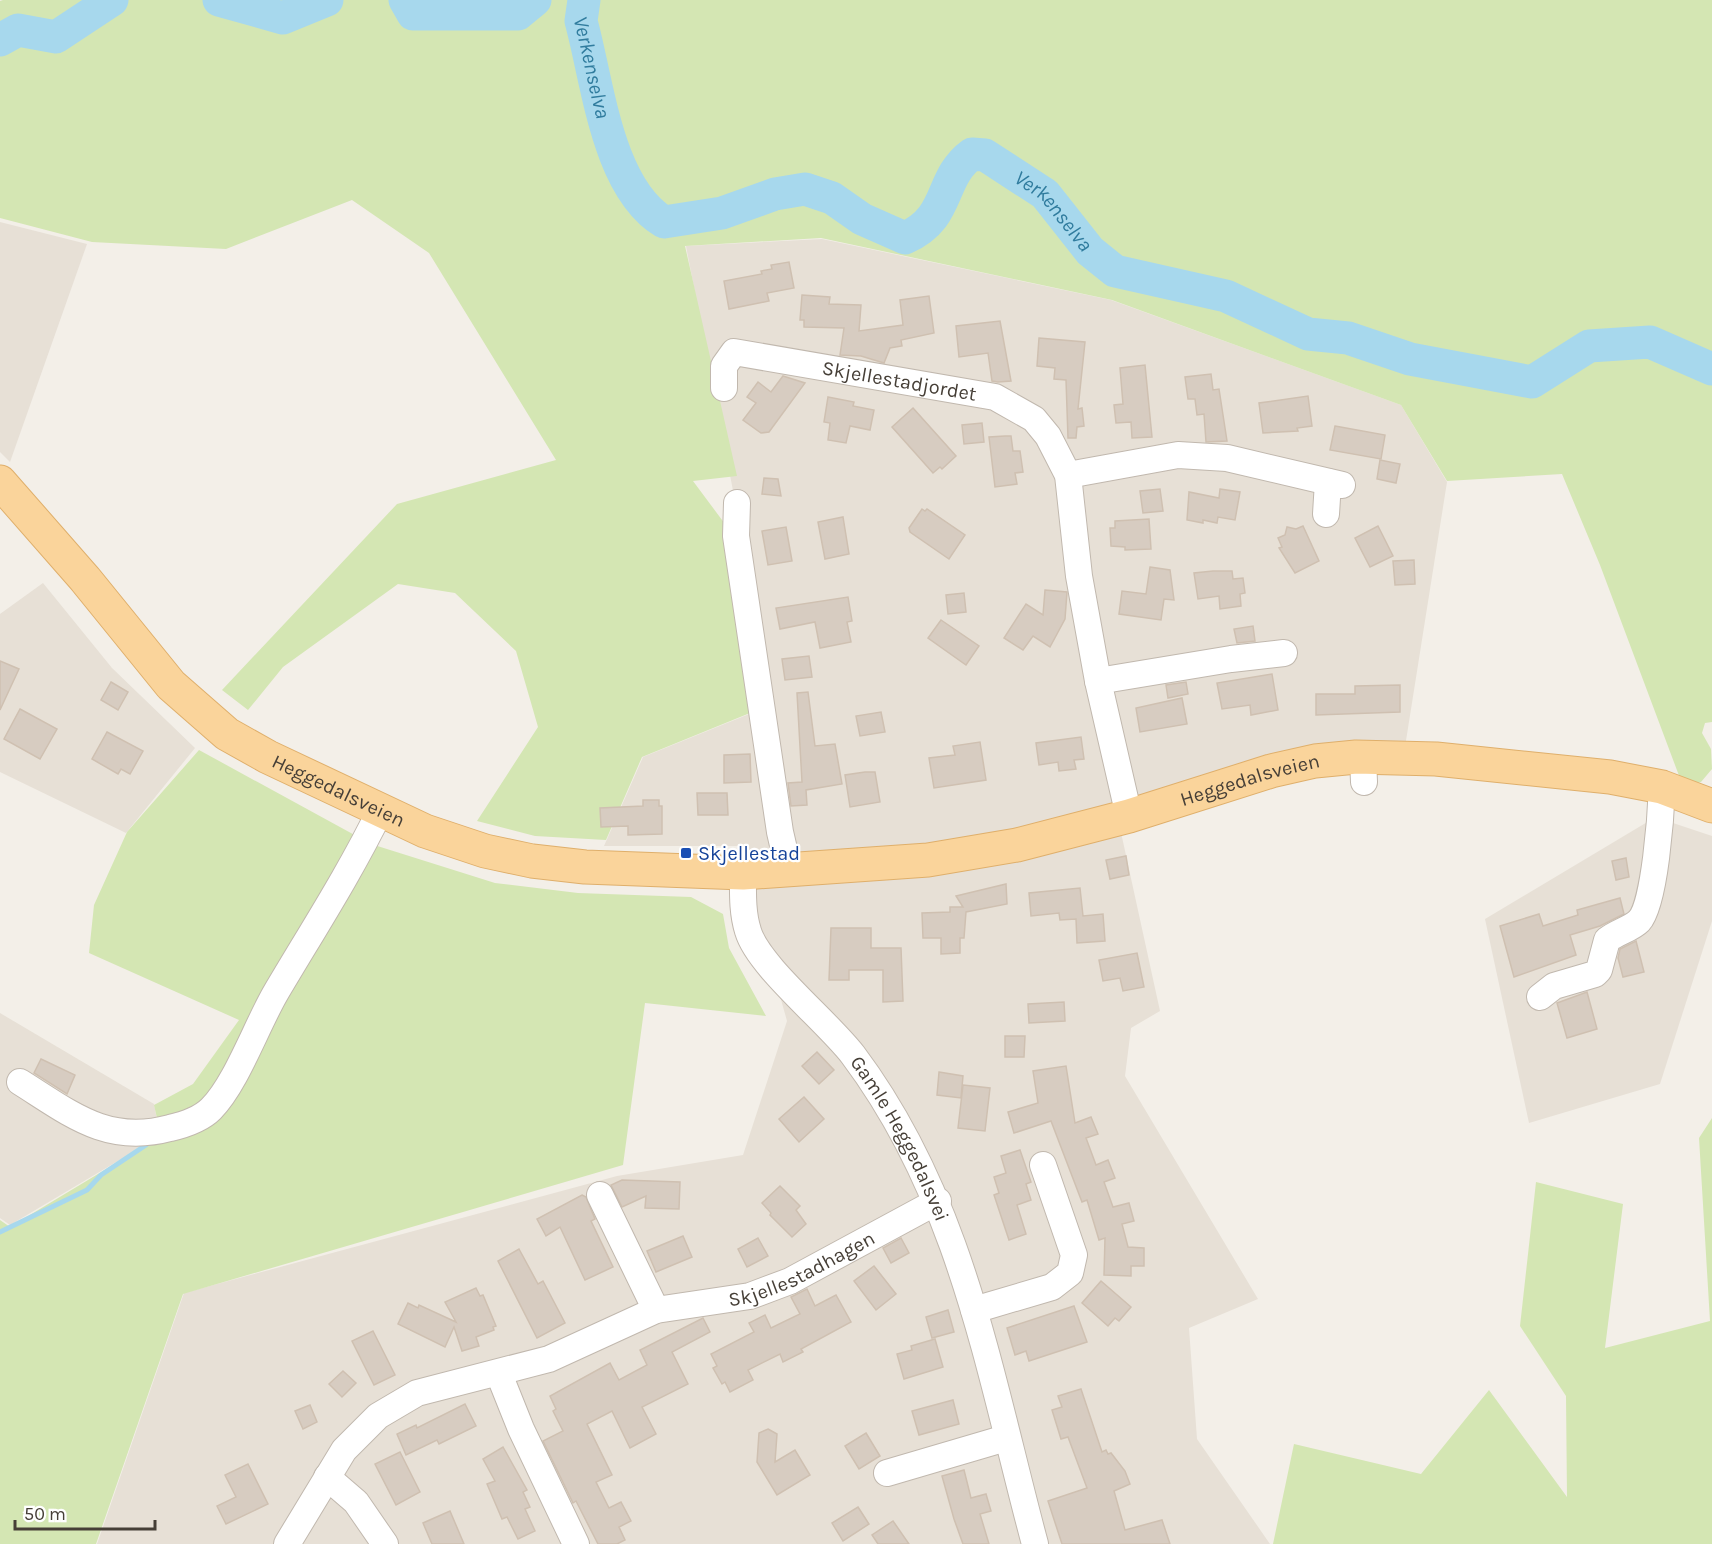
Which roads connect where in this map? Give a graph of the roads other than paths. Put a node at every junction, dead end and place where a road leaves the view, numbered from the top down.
1 (724, 388) dead end
2 (1068, 475) junction
3 (0, 482) edge
4 (737, 502) dead end
5 (1326, 514) dead end
6 (1284, 653) dead end
7 (1098, 681) junction
8 (1662, 787) junction
9 (1712, 806) edge
10 (381, 809) junction
11 (1129, 816) junction
12 (789, 871) junction
13 (743, 873) junction
14 (1540, 997) dead end
15 (20, 1082) dead end
16 (1043, 1165) dead end
17 (600, 1195) dead end
18 (938, 1201) junction
19 (656, 1310) junction
20 (974, 1310) junction
21 (499, 1374) junction
22 (1006, 1438) junction
23 (887, 1473) dead end
24 (327, 1477) junction
25 (287, 1544) edge
26 (385, 1544) edge
27 (576, 1544) edge
28 (1035, 1544) edge

1 - 2 street, Skjellestadjordet
2 - 5 street
2 - 7 street, Skjellestadjordet
3 - 10 main road, Heggedalsveien
4 - 12 street
6 - 7 street
7 - 11 street, Skjellestadjordet
8 - 9 main road, Heggedalsveien
8 - 11 main road, Heggedalsveien
8 - 14 street
10 - 13 main road, Heggedalsveien
10 - 15 street
11 - 12 main road, Heggedalsveien
12 - 13 main road, Heggedalsveien
13 - 18 street, Gamle Heggedalsvei
16 - 20 street
17 - 19 street
18 - 19 street, Skjellestadhagen
18 - 20 street, Gamle Heggedalsvei
19 - 21 street, Skjellestadhagen
20 - 22 street, Gamle Heggedalsvei
21 - 24 street, Skjellestadhagen
21 - 27 street
22 - 23 street
22 - 28 street, Gamle Heggedalsvei
24 - 25 street, Skjellestadhagen
24 - 26 street

